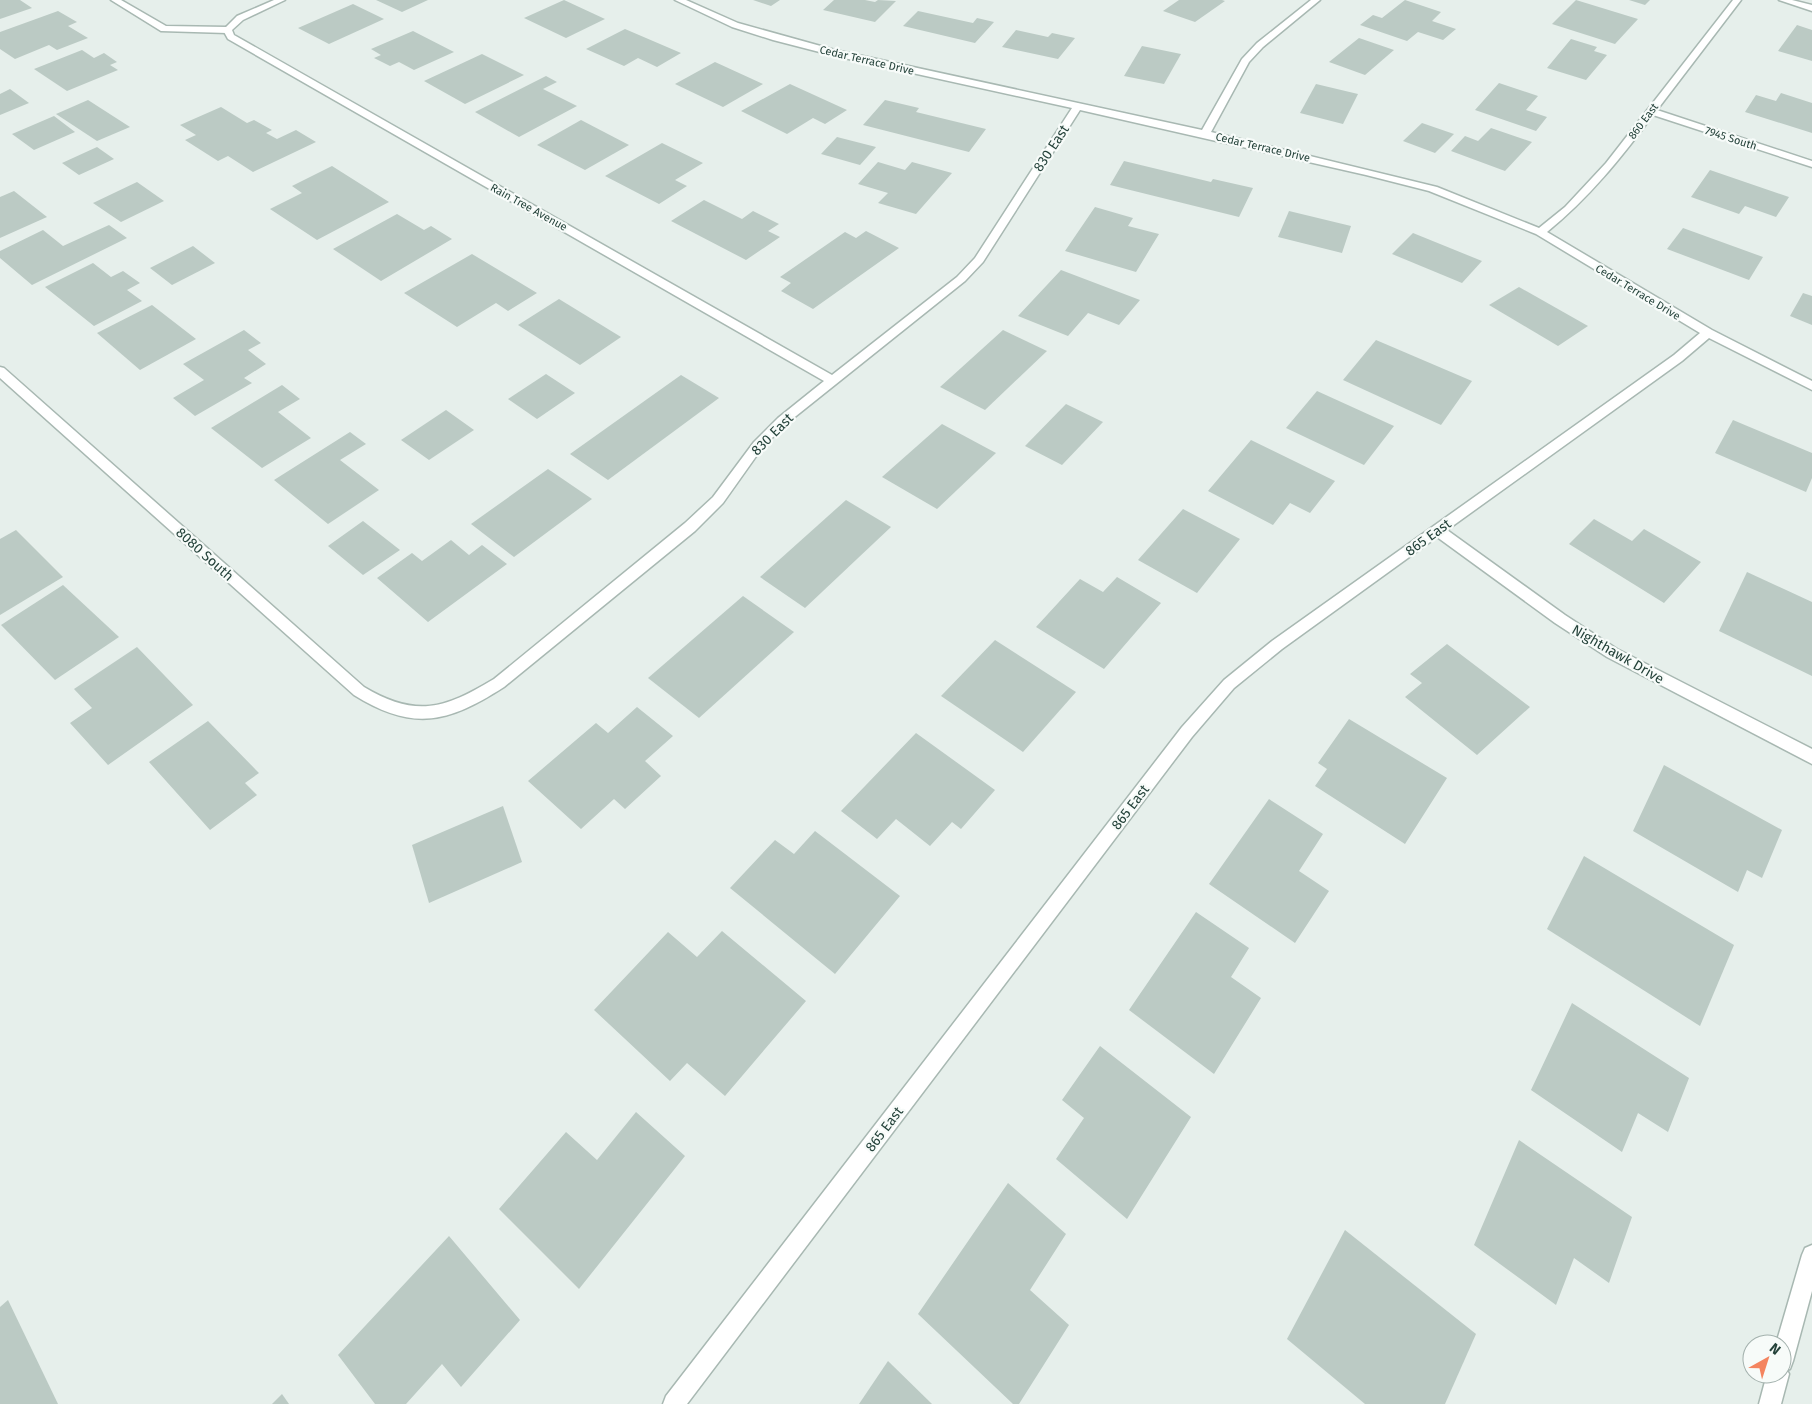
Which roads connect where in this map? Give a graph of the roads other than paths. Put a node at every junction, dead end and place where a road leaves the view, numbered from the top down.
1 (115, 0) edge
2 (281, 0) edge
3 (679, 0) edge
4 (1316, 0) edge
5 (1737, 0) edge
6 (1783, 0) edge
7 (1812, 8) edge
8 (227, 30) junction
9 (1078, 106) junction
10 (1650, 112) junction
11 (1205, 134) junction
12 (1812, 164) edge
13 (1540, 232) junction
14 (1708, 333) junction
15 (0, 371) edge
16 (833, 381) junction
17 (1812, 386) edge
18 (1437, 530) junction
19 (423, 714) joint
20 (1812, 757) edge
21 (1812, 1254) edge
22 (1790, 1334) edge
23 (1775, 1384) edge
24 (674, 1404) edge
25 (1770, 1404) edge

1 - 8 street
2 - 8 street
3 - 9 street, Cedar Terrace Drive
4 - 11 street
5 - 10 street, 860 East
6 - 7 street
8 - 16 street, Rain Tree Avenue
9 - 11 street, Cedar Terrace Drive
9 - 16 street, 830 East
10 - 12 street, 7945 South
10 - 13 street, 860 East
11 - 13 street, Cedar Terrace Drive
13 - 14 street, Cedar Terrace Drive
14 - 17 street, Cedar Terrace Drive
14 - 18 street, 865 East
15 - 19 street, 8080 South
16 - 19 street, 830 East
18 - 20 street, Nighthawk Drive
18 - 24 street, 865 East
21 - 22 street
23 - 25 street

